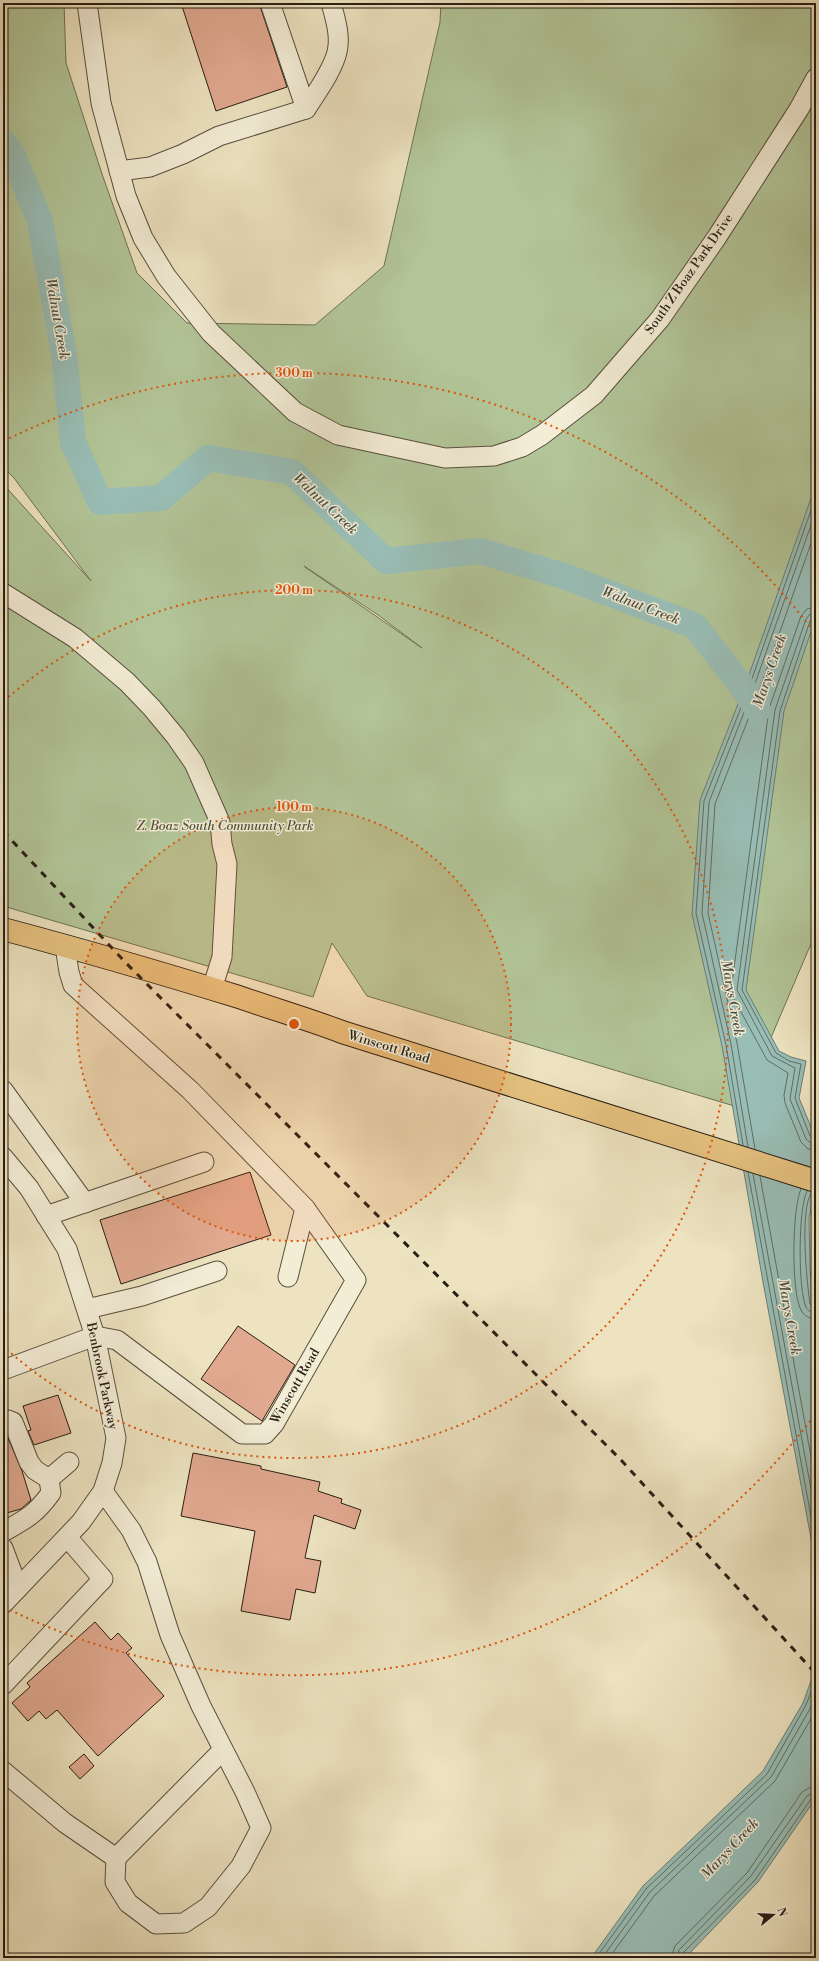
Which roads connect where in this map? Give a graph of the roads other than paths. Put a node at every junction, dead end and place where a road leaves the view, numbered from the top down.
1 (87, 3) edge
2 (270, 3) edge
3 (331, 3) edge
4 (816, 78) edge
5 (306, 109) junction
6 (119, 171) junction
7 (3, 593) edge
8 (3, 929) edge
9 (65, 946) junction
10 (212, 989) junction
11 (3, 1090) edge
12 (3, 1156) edge
13 (204, 1162) dead end
14 (816, 1182) edge
15 (85, 1202) junction
16 (305, 1208) junction
17 (46, 1216) junction
18 (217, 1271) dead end
19 (288, 1278) dead end
20 (87, 1309) junction
21 (95, 1336) junction
22 (3, 1370) edge
23 (3, 1421) edge
24 (69, 1462) dead end
25 (49, 1479) junction
26 (104, 1491) junction
27 (3, 1532) edge
28 (67, 1537) junction
29 (3, 1548) edge
30 (18, 1588) junction
31 (3, 1604) edge
32 (3, 1685) edge
33 (224, 1750) junction
34 (3, 1771) edge
35 (116, 1858) junction

1 - 6 street, South Z Boaz Park Drive
2 - 5 street
3 - 5 street
4 - 6 street, South Z Boaz Park Drive
5 - 6 street
7 - 10 street
8 - 9 main road, Winscott Road
9 - 10 main road, Winscott Road
9 - 16 street, Winscott Road
10 - 14 main road, Winscott Road
11 - 15 street
12 - 17 street, Benbrook Parkway
13 - 15 street
15 - 17 street
16 - 19 street
16 - 21 street, Winscott Road
17 - 20 street, Benbrook Parkway
18 - 20 street
20 - 21 street, Benbrook Parkway
21 - 22 street
21 - 26 street, Benbrook Parkway
23 - 25 street
24 - 25 street
25 - 27 street
26 - 28 street, Benbrook Parkway
26 - 33 street
28 - 30 street, Benbrook Parkway
28 - 32 street
29 - 30 street
30 - 31 street, Benbrook Parkway
33 - 35 street
33 - 35 street
34 - 35 street

